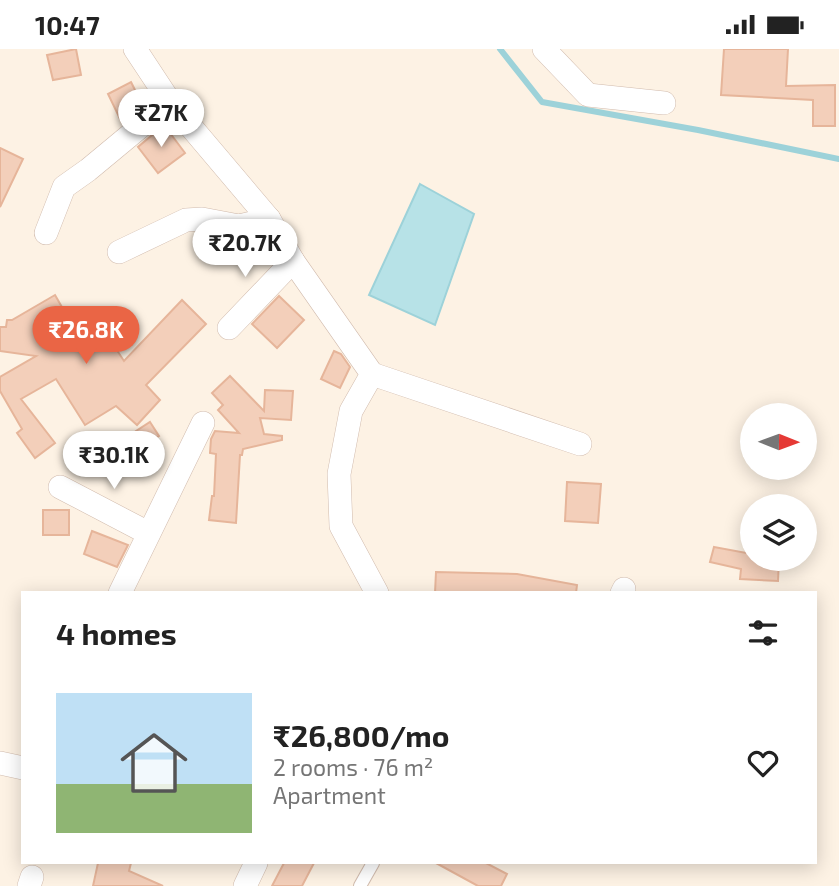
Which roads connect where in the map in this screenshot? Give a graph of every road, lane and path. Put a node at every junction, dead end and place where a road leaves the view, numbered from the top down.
1 (544, 49) edge
2 (137, 50) edge
3 (170, 102) junction
4 (664, 103) dead end
5 (268, 219) junction
6 (46, 233) dead end
7 (119, 252) dead end
8 (293, 261) junction
9 (229, 328) dead end
10 (372, 374) junction
11 (204, 423) dead end
12 (580, 444) dead end
13 (60, 487) dead end
14 (148, 533) junction
15 (121, 591) edge
16 (376, 591) edge
17 (0, 763) edge
18 (21, 768) edge
19 (256, 864) edge
20 (372, 864) edge
21 (245, 886) edge
22 (360, 886) edge

1 - 4 street
2 - 3 street
3 - 5 street
3 - 6 street
5 - 7 street
5 - 8 street
8 - 9 street
8 - 10 street
10 - 12 street
10 - 16 street
11 - 14 street
13 - 14 street
14 - 15 street
17 - 18 street
19 - 21 street
20 - 22 lane

